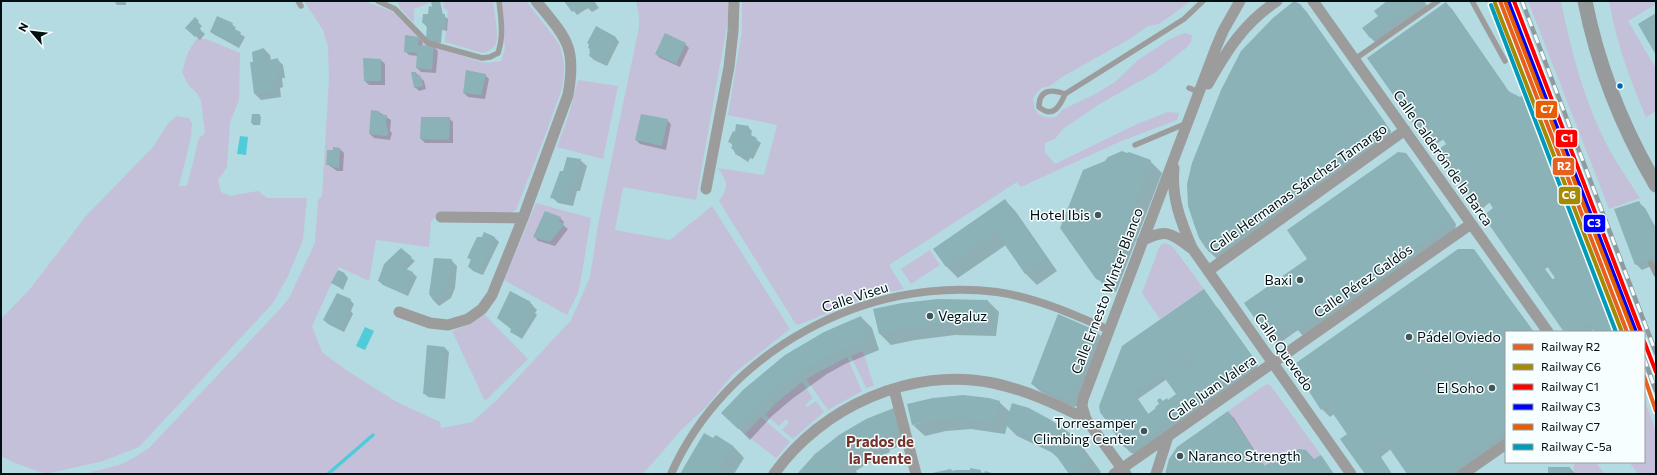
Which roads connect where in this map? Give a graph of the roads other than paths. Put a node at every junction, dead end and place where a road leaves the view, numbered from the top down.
1 (378, 1) edge
2 (498, 1) edge
3 (536, 1) edge
4 (734, 1) edge
5 (1203, 1) edge
6 (1240, 1) edge
7 (1277, 1) edge
8 (1313, 1) edge
9 (1438, 1) edge
10 (1472, 1) edge
11 (1585, 1) edge
12 (1354, 59) junction
13 (1505, 61) dead end
14 (1065, 94) junction
15 (1188, 120) junction
16 (1405, 130) junction
17 (1135, 145) dead end
18 (1176, 151) junction
19 (1656, 185) edge
20 (706, 189) dead end
21 (441, 218) dead end
22 (522, 218) junction
23 (1471, 224) junction
24 (1142, 241) junction
25 (1192, 248) junction
26 (1651, 263) dead end
27 (1208, 271) junction
28 (1656, 274) edge
29 (399, 312) dead end
30 (1108, 330) junction
31 (1547, 331) edge
32 (1273, 364) junction
33 (894, 389) junction
34 (1086, 418) junction
35 (1168, 436) junction
36 (1505, 445) edge
37 (1120, 472) edge
38 (671, 474) edge
39 (774, 474) edge
40 (916, 474) edge
41 (1156, 474) edge
42 (1351, 474) edge
43 (1463, 474) edge

1 - 2 lane
3 - 22 street
4 - 20 street
5 - 14 lane
6 - 15 street, Calle Ernesto Winter Blanco
7 - 15 street, Calle Ernesto Winter Blanco
8 - 12 street, Calle Calderón de la Barca
9 - 12 lane
10 - 13 lane
11 - 19 main road
12 - 16 street, Calle Calderón de la Barca
14 - 14 lane
15 - 17 lane
15 - 18 street, Calle Ernesto Winter Blanco
16 - 23 street, Calle Calderón de la Barca
16 - 27 street, Calle Hermanas Sánchez Tamargo
18 - 24 street, Calle Ernesto Winter Blanco
18 - 25 street, Calle Quevedo
21 - 22 street
22 - 29 street
23 - 31 street, Calle Calderón de la Barca
23 - 32 street, Calle Pérez Galdós
24 - 25 street, Calle Quevedo
24 - 30 street, Calle Ernesto Winter Blanco
25 - 27 street, Calle Quevedo
26 - 28 lane
27 - 32 street, Calle Quevedo
30 - 34 street, Calle Ernesto Winter Blanco
30 - 38 street, Calle Viseu
32 - 35 street, Calle Juan Valera
32 - 42 street, Calle Quevedo
33 - 34 street
33 - 39 street
33 - 40 street
34 - 37 street, Calle Ernesto Winter Blanco
35 - 37 street, Calle Juan Valera
35 - 41 street, Calle Juan Valera
36 - 43 street

